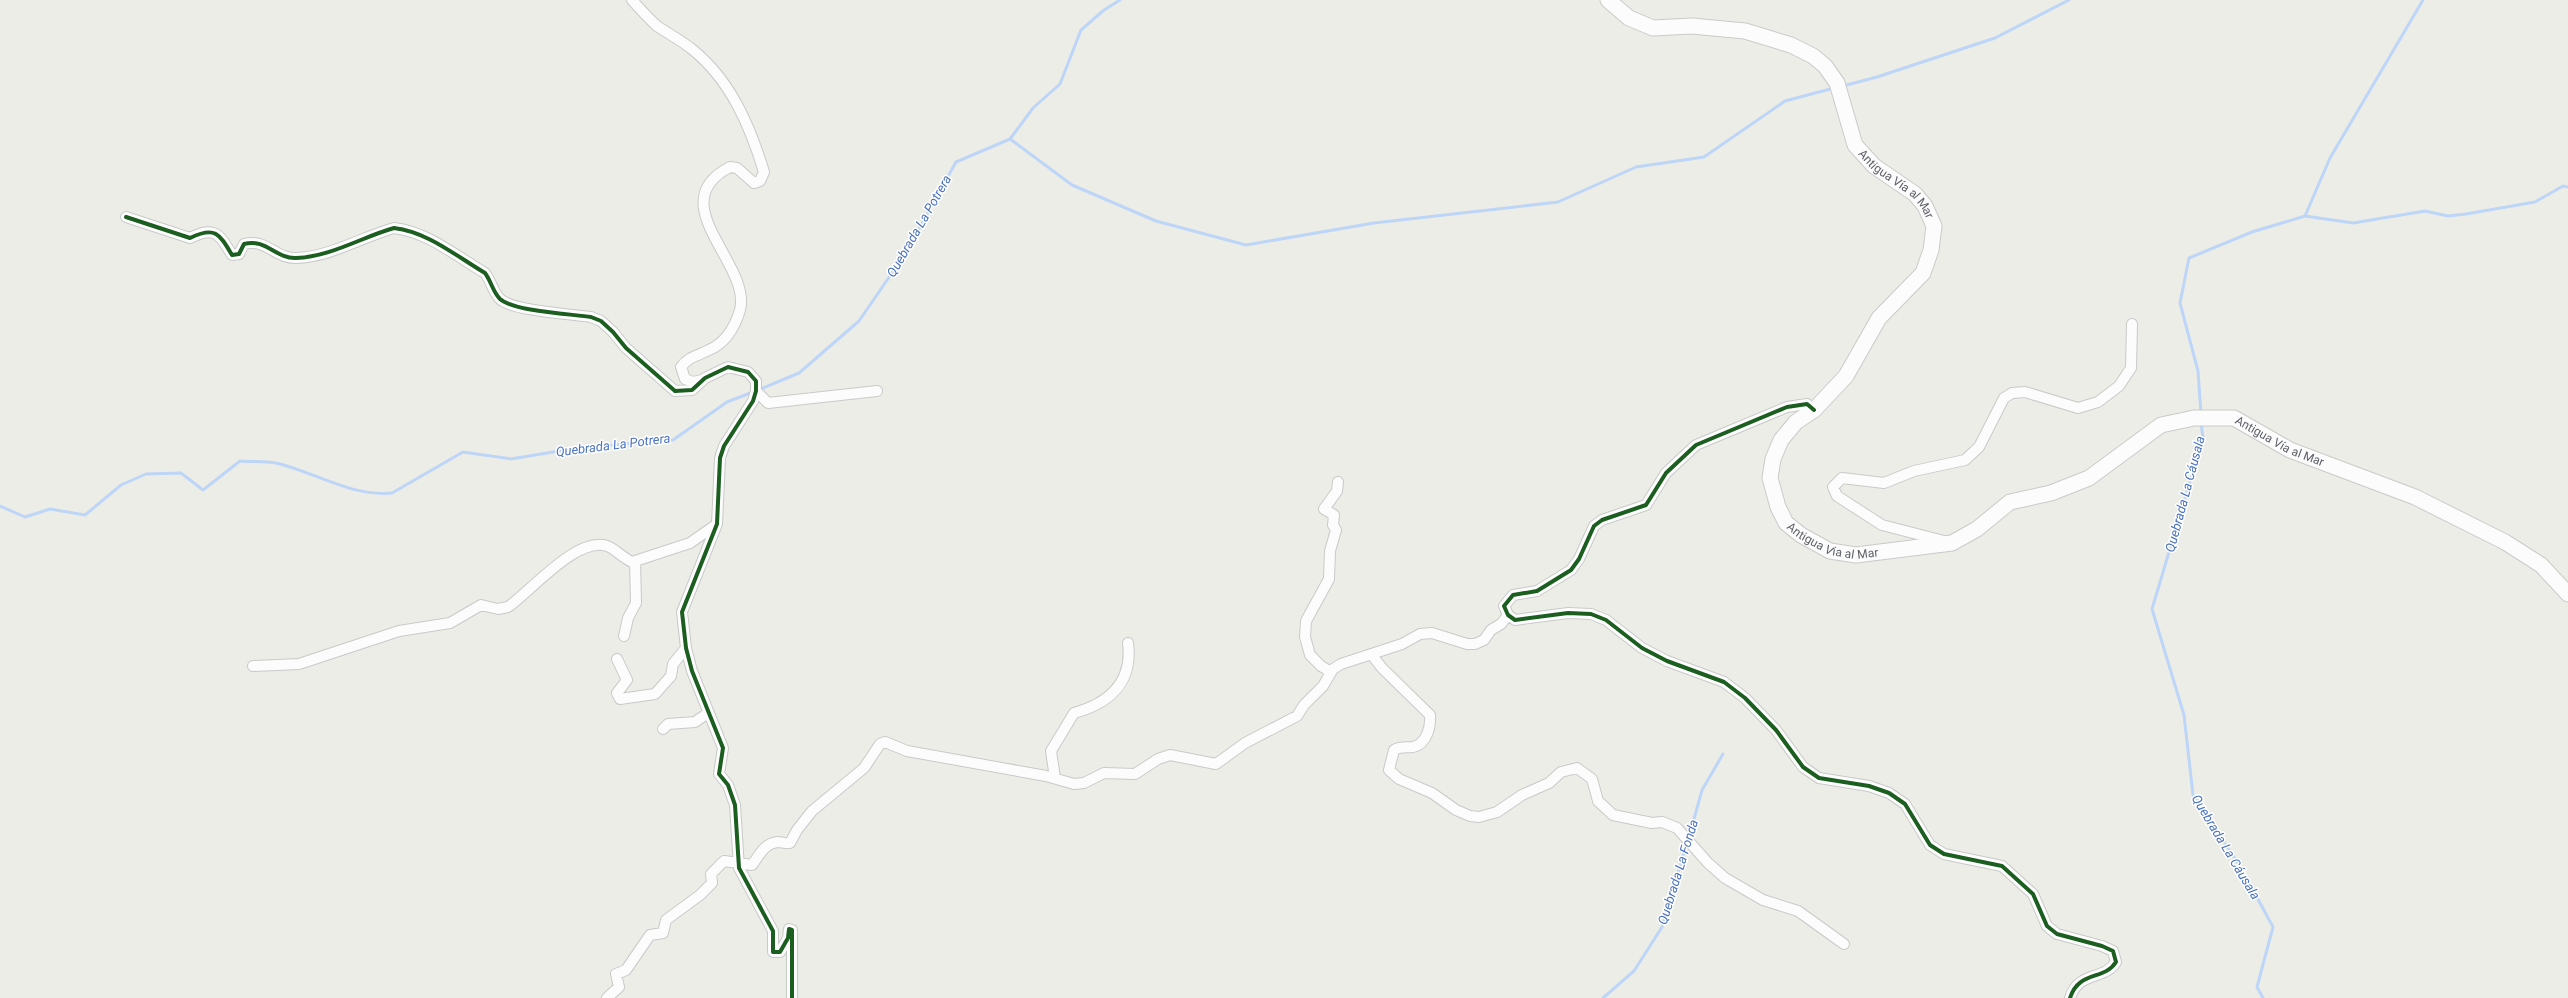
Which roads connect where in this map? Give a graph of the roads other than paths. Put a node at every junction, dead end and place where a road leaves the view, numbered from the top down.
1 (632, 0) edge
2 (1608, 0) edge
3 (126, 217) dead end
4 (2132, 324) dead end
5 (702, 380) junction
6 (756, 386) junction
7 (876, 391) dead end
8 (1814, 410) junction
9 (1338, 482) dead end
10 (717, 524) junction
11 (1952, 543) junction
12 (635, 561) junction
13 (2568, 594) edge
14 (1508, 615) junction
15 (624, 636) dead end
16 (1128, 643) dead end
17 (686, 648) junction
18 (1371, 654) junction
19 (617, 659) dead end
20 (253, 666) dead end
21 (1331, 672) junction
22 (708, 712) junction
23 (663, 729) dead end
24 (1054, 778) junction
25 (739, 862) junction
26 (1844, 944) dead end
27 (607, 998) edge
28 (792, 998) edge
29 (2070, 998) edge

1 - 5 street
2 - 8 main road, Antigua Vía al Mar
3 - 5 street
4 - 11 street
5 - 6 street
6 - 7 street
6 - 10 street
8 - 11 main road, Antigua Vía al Mar
8 - 14 street
9 - 21 street
10 - 12 street
10 - 17 street
11 - 13 main road, Antigua Vía al Mar
12 - 15 street
12 - 20 street
14 - 18 street
14 - 29 street
16 - 24 street
17 - 19 street
17 - 22 street
18 - 21 street
18 - 26 street
21 - 24 street
22 - 23 street
22 - 25 street
24 - 25 street
25 - 27 street
25 - 28 street

